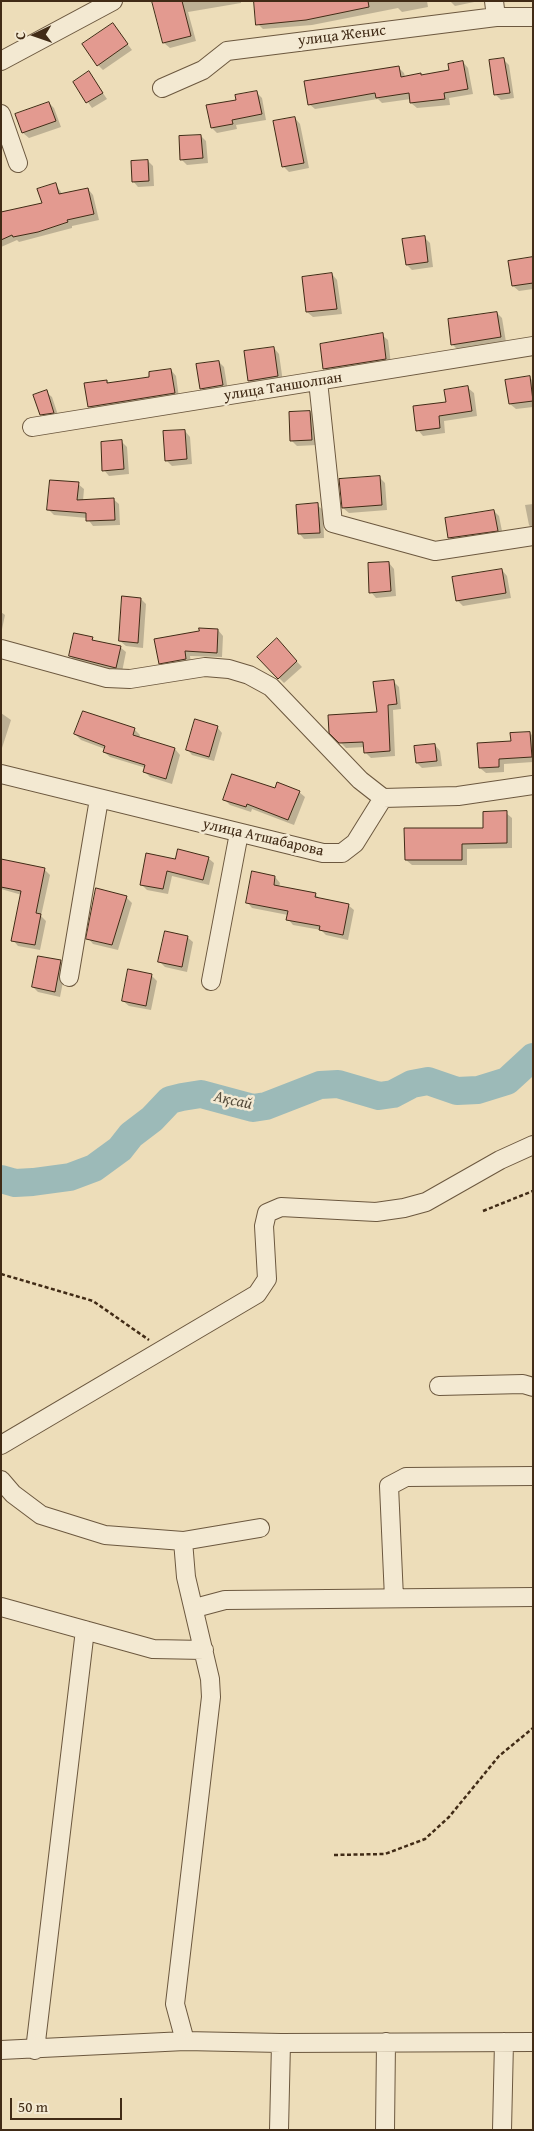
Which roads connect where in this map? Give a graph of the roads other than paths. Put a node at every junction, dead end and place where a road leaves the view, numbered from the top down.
1 (113, 1) edge
2 (495, 9) edge
3 (533, 17) edge
4 (1, 61) edge
5 (162, 88) dead end
6 (1, 114) edge
7 (18, 163) dead end
8 (533, 346) edge
9 (318, 381) junction
10 (32, 427) dead end
11 (533, 536) edge
12 (1, 649) edge
13 (1, 774) edge
14 (533, 785) edge
15 (383, 798) junction
16 (98, 799) junction
17 (239, 833) junction
18 (69, 976) dead end
19 (211, 981) dead end
20 (533, 1145) edge
21 (439, 1386) dead end
22 (533, 1387) edge
23 (1, 1445) edge
24 (533, 1476) edge
25 (1, 1480) edge
26 (260, 1528) dead end
27 (183, 1542) junction
28 (533, 1597) edge
29 (394, 1598) junction
30 (1, 1608) edge
31 (195, 1608) junction
32 (85, 1630) junction
33 (204, 1650) junction
34 (185, 2041) junction
35 (386, 2042) junction
36 (504, 2042) junction
37 (533, 2042) edge
38 (281, 2043) junction
39 (1, 2050) edge
40 (35, 2050) junction
41 (278, 2130) edge
42 (385, 2130) edge
43 (502, 2130) edge

1 - 4 street
2 - 3 street, улица Женис
2 - 5 street, улица Женис
6 - 7 street
8 - 9 street, улица Таншолпан
9 - 10 street, улица Таншолпан
9 - 11 street
12 - 15 street
13 - 16 street, улица Атшабарова
14 - 15 street
15 - 17 street, улица Атшабарова
16 - 17 street, улица Атшабарова
16 - 18 street
17 - 19 street
20 - 23 street
21 - 22 street
24 - 29 street
25 - 27 street
26 - 27 street
27 - 31 street
28 - 29 street
29 - 31 street
30 - 32 street
31 - 33 street
32 - 33 street
32 - 40 street
33 - 34 street
34 - 38 street
34 - 40 street
35 - 36 street
35 - 38 street
35 - 42 street
36 - 37 street
36 - 43 street
38 - 41 street
39 - 40 street

